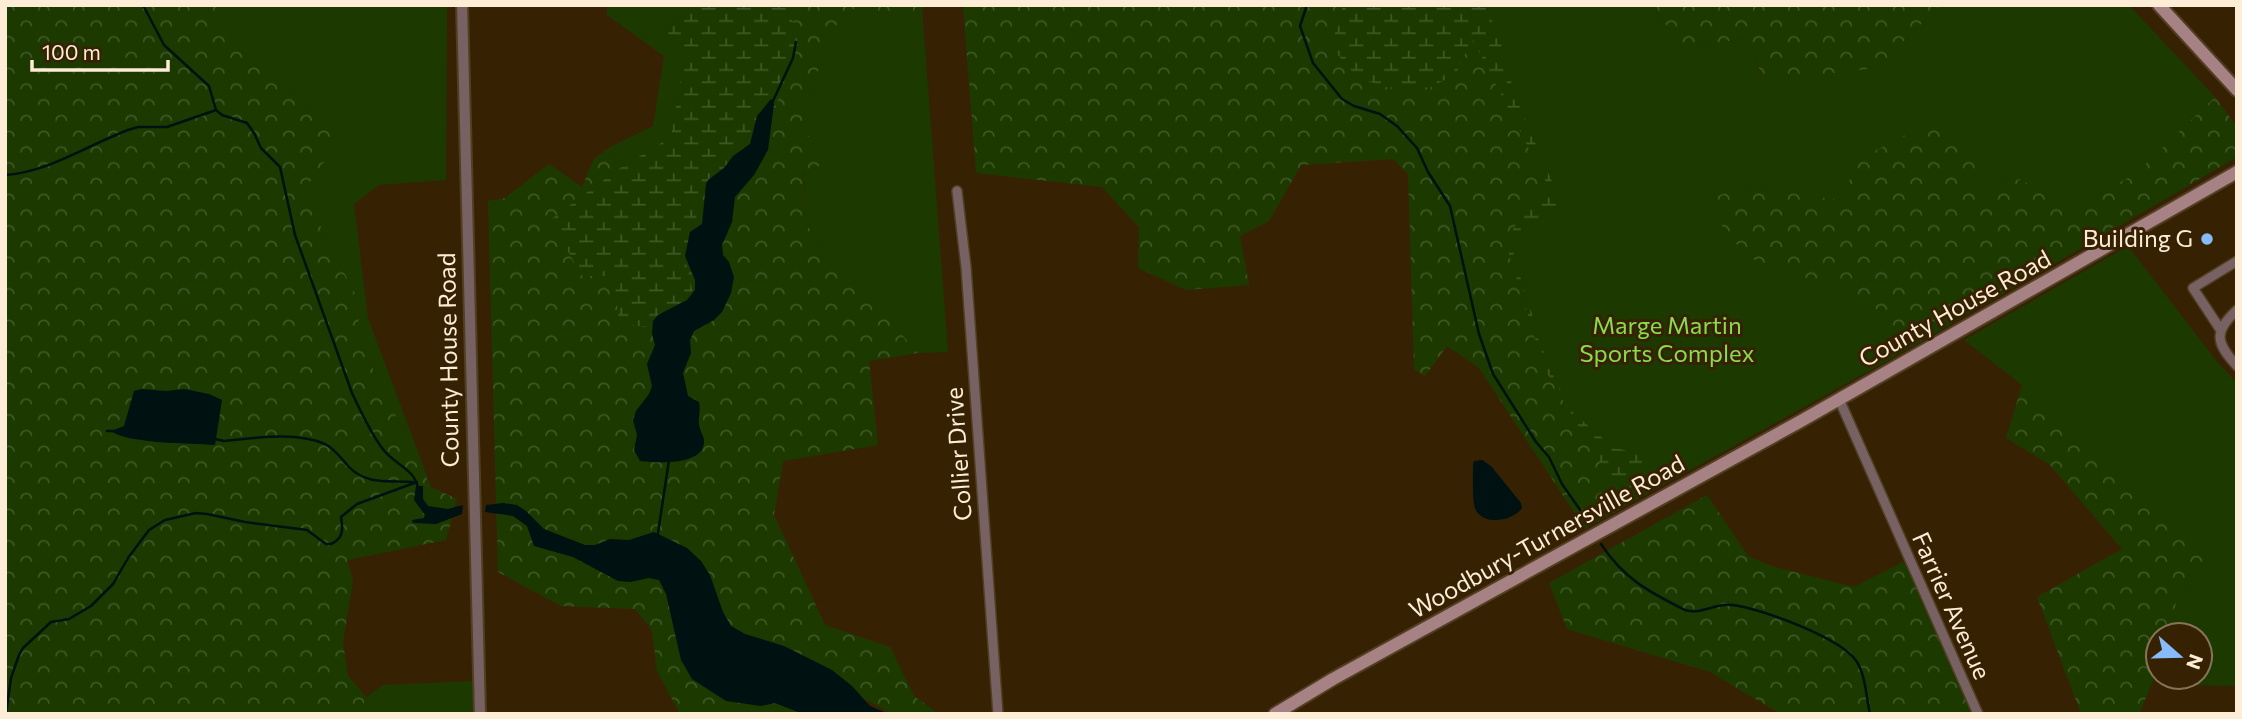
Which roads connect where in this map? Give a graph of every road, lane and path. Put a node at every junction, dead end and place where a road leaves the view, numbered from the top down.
1 (462, 5) edge
2 (2159, 5) edge
3 (2237, 90) edge
4 (2237, 172) edge
5 (957, 191) dead end
6 (2237, 261) edge
7 (2237, 310) edge
8 (2220, 329) junction
9 (2237, 366) edge
10 (1839, 399) junction
11 (480, 714) edge
12 (998, 714) edge
13 (1275, 714) edge
14 (1978, 714) edge

1 - 11 street, County House Road
2 - 3 main road
4 - 10 main road, County House Road
5 - 12 street, Collier Drive
6 - 8 street
7 - 8 street
8 - 9 street
10 - 13 main road, Woodbury-Turnersville Road
10 - 14 street, Farrier Avenue

